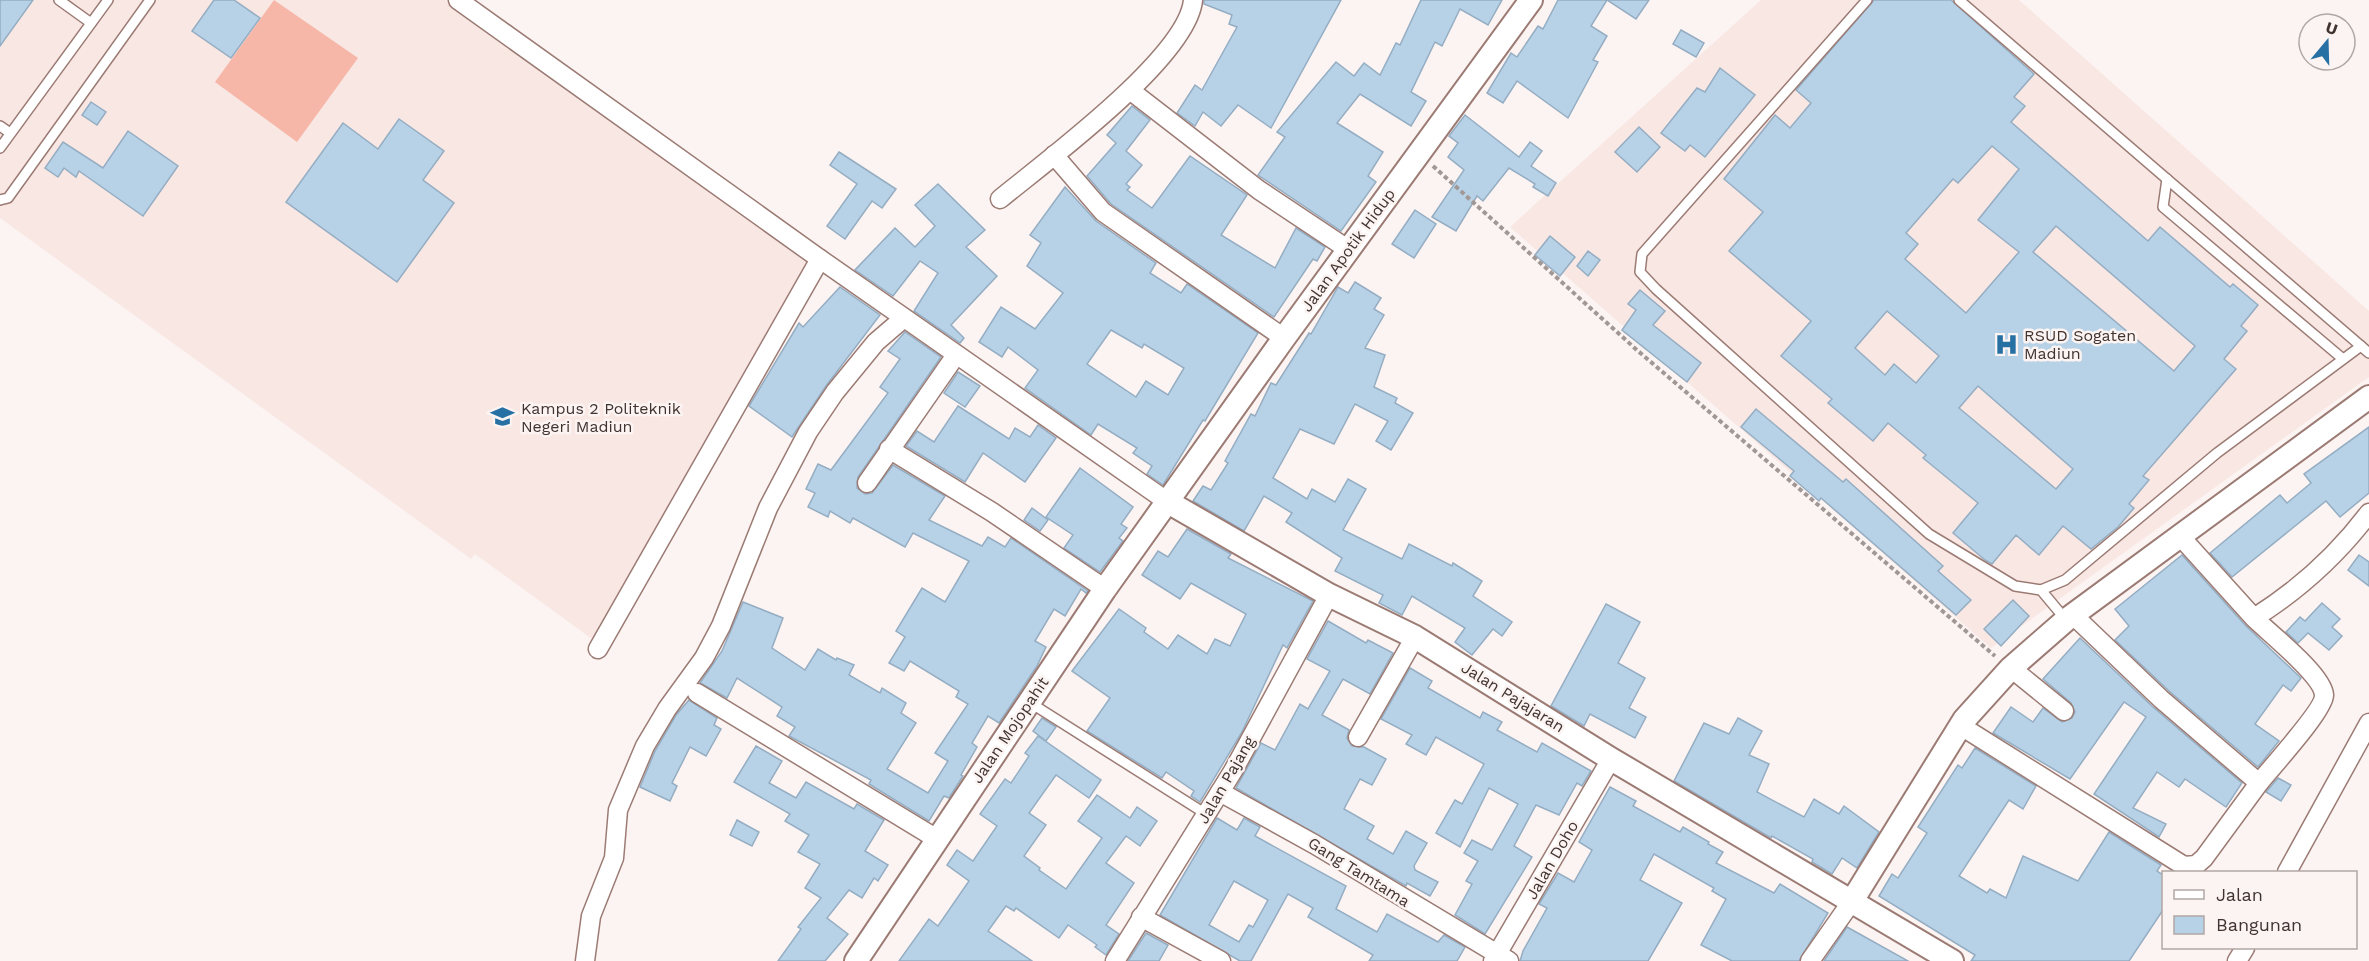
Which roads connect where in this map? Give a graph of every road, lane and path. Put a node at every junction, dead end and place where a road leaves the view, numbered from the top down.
1 (59, 0) edge
2 (108, 0) edge
3 (150, 0) edge
4 (458, 0) edge
5 (1193, 0) edge
6 (1867, 0) edge
7 (1959, 0) edge
8 (1526, 2) edge
9 (91, 24) junction
10 (1131, 90) junction
11 (0, 126) edge
12 (10, 133) junction
13 (0, 147) edge
14 (1419, 154) junction
15 (1053, 155) junction
16 (2167, 179) junction
17 (1000, 199) dead end
18 (0, 200) edge
19 (1349, 250) junction
20 (820, 259) junction
21 (904, 318) junction
22 (1284, 338) junction
23 (2365, 350) edge
24 (956, 355) junction
25 (2343, 359) junction
26 (2369, 397) edge
27 (889, 449) junction
28 (867, 483) dead end
29 (1168, 502) junction
30 (2369, 513) edge
31 (2179, 535) junction
32 (1105, 589) junction
33 (2041, 590) junction
34 (1329, 595) junction
35 (2070, 617) junction
36 (2254, 618) junction
37 (1415, 637) junction
38 (598, 649) dead end
39 (2010, 668) junction
40 (697, 693) dead end
41 (1029, 702) junction
42 (2064, 711) dead end
43 (2369, 723) edge
44 (1961, 726) junction
45 (1358, 737) dead end
46 (1611, 759) junction
47 (2259, 783) junction
48 (1221, 792) junction
49 (1206, 814) junction
50 (937, 840) junction
51 (2287, 871) edge
52 (1852, 901) junction
53 (1142, 916) junction
54 (1499, 959) edge
55 (585, 961) edge
56 (856, 961) edge
57 (1115, 961) edge
58 (1221, 961) edge
59 (1810, 961) edge
60 (1952, 961) edge

1 - 9 lane
2 - 9 lane
3 - 18 lane
4 - 20 street
5 - 10 street
6 - 33 lane
7 - 16 lane
8 - 14 street, Jalan Apotik Hidup
9 - 12 lane
10 - 15 street
10 - 19 street
11 - 12 lane
12 - 13 lane
14 - 19 street, Jalan Apotik Hidup
14 - 39 path
15 - 17 street
15 - 22 street
16 - 23 lane
16 - 25 lane
19 - 22 street, Jalan Apotik Hidup
20 - 21 street
20 - 38 street
21 - 24 street
21 - 55 street
22 - 29 street, Jalan Apotik Hidup
23 - 25 lane
24 - 27 street
24 - 29 street
25 - 33 lane
26 - 31 street
27 - 28 street
27 - 32 street
29 - 32 street, Jalan Mojopahit
29 - 34 street, Jalan Pajajaran
30 - 36 street
31 - 35 street
31 - 36 street
32 - 41 street, Jalan Mojopahit
33 - 35 lane
34 - 37 street, Jalan Pajajaran
34 - 48 street, Jalan Pajang
35 - 39 street
35 - 47 street
36 - 47 street
37 - 45 street
37 - 46 street, Jalan Pajajaran
39 - 42 street
39 - 44 street
40 - 50 street
41 - 49 lane
41 - 50 street, Jalan Mojopahit
43 - 51 street
44 - 47 street
44 - 52 street
46 - 52 street, Jalan Pajajaran
46 - 54 street, Jalan Doho
48 - 49 street, Jalan Pajang
48 - 54 street, Gang Tamtama
49 - 53 street, Jalan Pajang
50 - 56 street, Jalan Mojopahit
52 - 59 street
52 - 60 street, Jalan Pajajaran
53 - 57 street, Jalan Pajang
53 - 58 street

